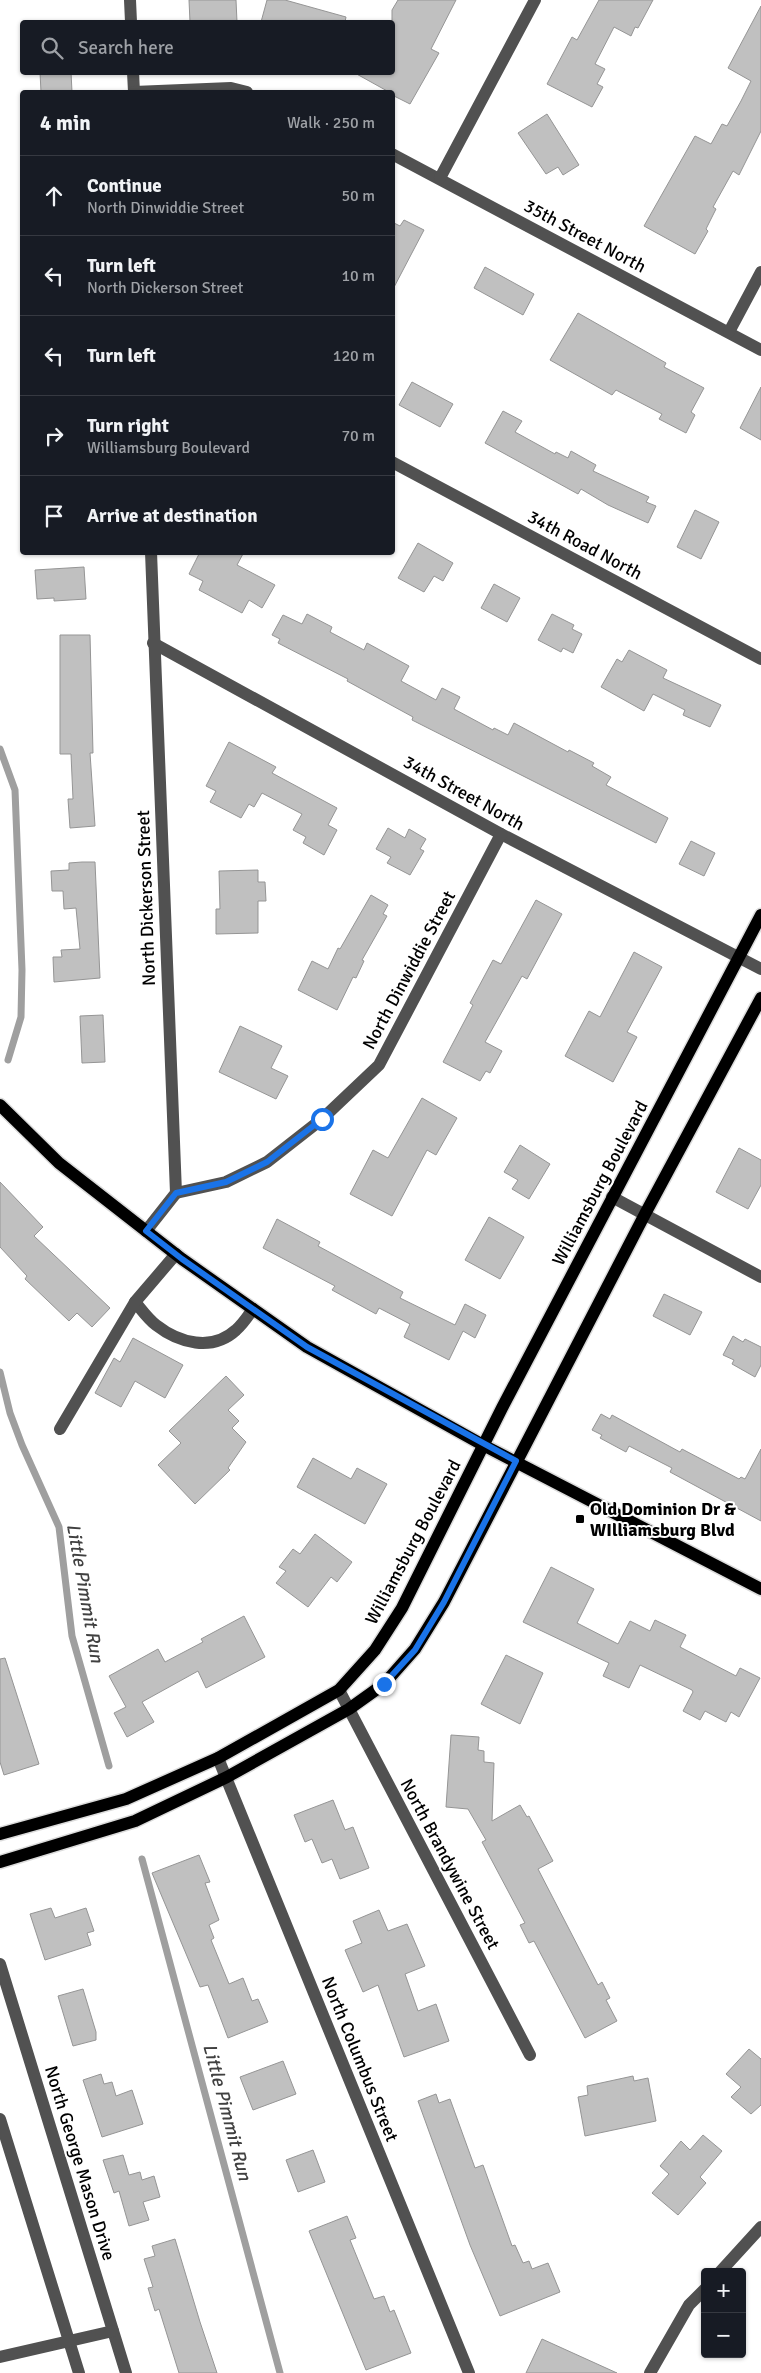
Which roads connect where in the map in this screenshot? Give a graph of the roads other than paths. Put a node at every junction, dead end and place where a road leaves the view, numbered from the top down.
1 (130, 0) edge
2 (535, 0) edge
3 (131, 20) edge
4 (133, 75) edge
5 (134, 90) edge
6 (182, 90) edge
7 (239, 90) edge
8 (395, 156) edge
9 (440, 178) junction
10 (761, 272) edge
11 (729, 332) junction
12 (761, 350) edge
13 (395, 464) edge
14 (151, 555) edge
15 (152, 643) junction
16 (761, 659) edge
17 (501, 834) junction
18 (761, 915) edge
19 (738, 957) junction
20 (761, 969) edge
21 (761, 998) edge
22 (0, 1105) edge
23 (176, 1193) junction
24 (612, 1197) junction
25 (645, 1214) junction
26 (146, 1231) junction
27 (176, 1254) junction
28 (761, 1277) edge
29 (135, 1302) junction
30 (253, 1309) junction
31 (60, 1429) dead end
32 (483, 1445) junction
33 (516, 1461) junction
34 (761, 1589) edge
35 (339, 1690) junction
36 (349, 1709) junction
37 (218, 1758) junction
38 (227, 1777) junction
39 (0, 1834) edge
40 (0, 1862) edge
41 (0, 1964) edge
42 (530, 2055) dead end
43 (0, 2119) edge
44 (761, 2227) edge
45 (724, 2268) edge
46 (701, 2293) edge
47 (113, 2331) junction
48 (69, 2342) junction
49 (0, 2357) edge
50 (79, 2373) edge
51 (126, 2373) edge
52 (469, 2373) edge
53 (650, 2373) edge

1 - 3 street
2 - 9 street
4 - 5 street
6 - 7 street
8 - 9 street, 35th Street North
9 - 11 street, 35th Street North
10 - 11 street
11 - 12 street, 35th Street North
13 - 16 street, 34th Road North
14 - 15 street, North Dickerson Street
15 - 17 street, 34th Street North
15 - 23 street, North Dickerson Street
17 - 19 street, 34th Street North
17 - 23 street, North Dinwiddie Street
18 - 19 main road, Williamsburg Boulevard
19 - 20 street, 34th Street North
19 - 24 main road, Williamsburg Boulevard
21 - 25 main road
22 - 26 main road
23 - 26 street
24 - 25 street
24 - 32 main road, Williamsburg Boulevard
25 - 28 street
25 - 33 main road
26 - 27 main road
27 - 29 street
27 - 30 main road
29 - 30 street
29 - 31 street
30 - 32 main road
32 - 33 main road
32 - 35 main road, Williamsburg Boulevard
33 - 34 main road
33 - 36 main road
35 - 36 street, North Brandywine Street
35 - 37 main road, Williamsburg Boulevard
36 - 38 main road
36 - 42 street, North Brandywine Street
37 - 38 street, North Columbus Street
37 - 39 main road, Williamsburg Boulevard
38 - 40 main road
38 - 52 street, North Columbus Street
41 - 47 street, North George Mason Drive
43 - 48 street
44 - 45 street
46 - 53 street
47 - 48 street
47 - 51 street, North George Mason Drive
48 - 49 street
48 - 50 street

